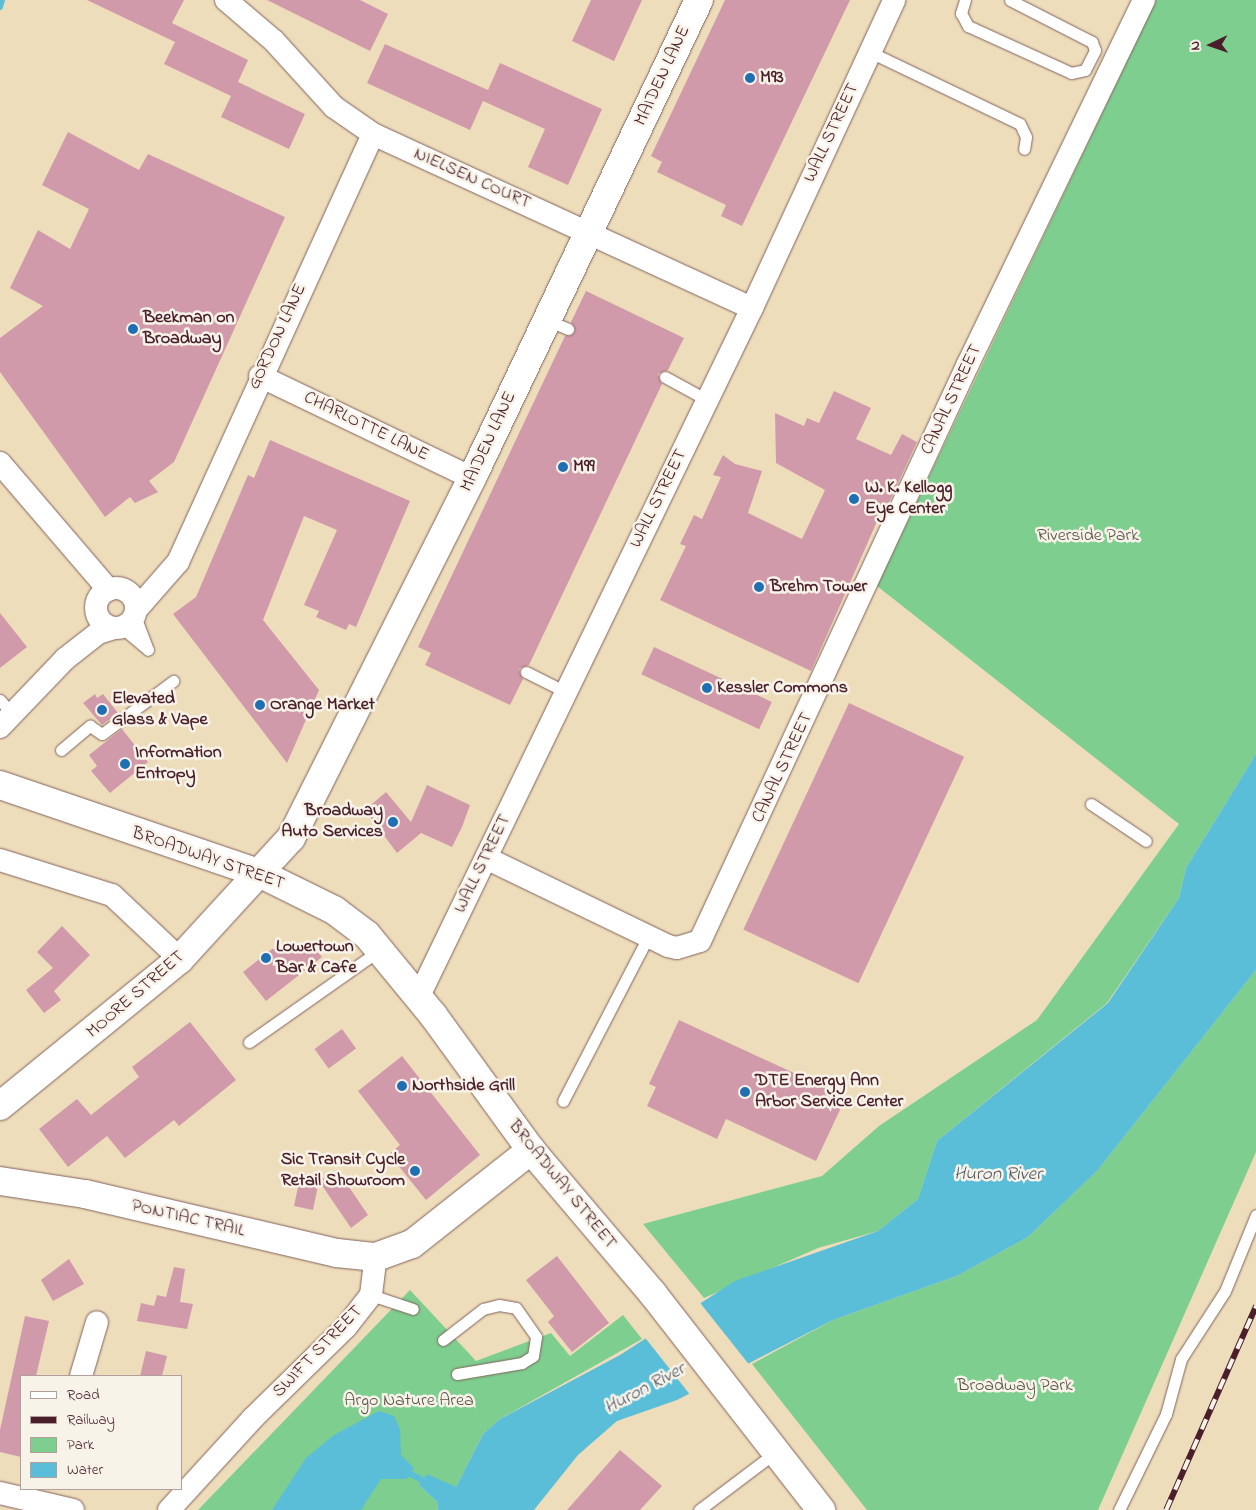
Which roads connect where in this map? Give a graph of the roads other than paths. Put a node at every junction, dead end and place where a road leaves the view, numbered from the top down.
1 (226, 0) edge
2 (699, 0) edge
3 (894, 0) edge
4 (965, 0) edge
5 (1010, 0) edge
6 (1144, 0) edge
7 (870, 52) junction
8 (373, 134) junction
9 (1024, 149) dead end
10 (587, 232) junction
11 (752, 308) junction
12 (260, 376) junction
13 (665, 377) dead end
14 (707, 400) junction
15 (0, 463) edge
16 (472, 478) junction
17 (186, 541) junction
18 (107, 597) junction
19 (126, 620) junction
20 (65, 659) junction
21 (526, 672) dead end
22 (173, 681) dead end
23 (566, 692) junction
24 (4, 714) edge
25 (61, 750) dead end
26 (0, 785) edge
27 (1092, 804) dead end
28 (1146, 841) dead end
29 (486, 858) junction
30 (0, 860) edge
31 (261, 874) junction
32 (648, 937) junction
33 (380, 950) junction
34 (180, 960) junction
35 (418, 996) junction
36 (249, 1042) dead end
37 (563, 1101) dead end
38 (2, 1109) edge
39 (531, 1150) junction
40 (0, 1181) edge
41 (1256, 1216) edge
42 (376, 1257) junction
43 (371, 1295) junction
44 (413, 1309) dead end
45 (97, 1322) dead end
46 (443, 1340) dead end
47 (456, 1374) dead end
48 (81, 1375) edge
49 (776, 1452) junction
50 (0, 1493) edge
51 (45, 1501) edge
52 (72, 1510) edge
53 (169, 1510) edge
54 (698, 1510) edge
55 (821, 1510) edge
56 (1119, 1510) edge

1 - 8 street, NIELSEN COURT
2 - 10 main road, MAIDEN LANE
3 - 7 street, WALL STREET
4 - 5 lane
6 - 32 street, CANAL STREET
7 - 9 lane
7 - 11 street, WALL STREET
8 - 10 street, NIELSEN COURT
8 - 12 street, GORDON LANE
10 - 11 street, NIELSEN COURT
10 - 16 main road, MAIDEN LANE
11 - 14 street, WALL STREET
12 - 16 street, CHARLOTTE LANE
12 - 17 street, GORDON LANE
13 - 14 lane
14 - 23 street, WALL STREET
15 - 18 street
16 - 31 main road, MAIDEN LANE
17 - 18 street, GORDON LANE
17 - 19 street, GORDON LANE
18 - 19 street
18 - 19 street
18 - 20 street
19 - 20 street
20 - 24 street
21 - 23 lane
22 - 25 lane
23 - 29 street, WALL STREET
26 - 31 main road, BROADWAY STREET
27 - 28 lane
29 - 32 street, CANAL STREET
29 - 35 street, WALL STREET
30 - 34 street
31 - 33 main road, BROADWAY STREET
31 - 34 main road, MOORE STREET
32 - 37 lane
33 - 35 main road, BROADWAY STREET
33 - 36 lane
34 - 38 main road, MOORE STREET
35 - 39 main road, BROADWAY STREET
39 - 42 main road
39 - 49 main road, BROADWAY STREET
40 - 42 main road, PONTIAC TRAIL
41 - 56 lane
42 - 43 street, SWIFT STREET
43 - 44 lane
43 - 53 street, SWIFT STREET
45 - 48 street
46 - 47 lane
49 - 54 lane
49 - 55 main road, BROADWAY STREET
50 - 51 street
51 - 52 street

